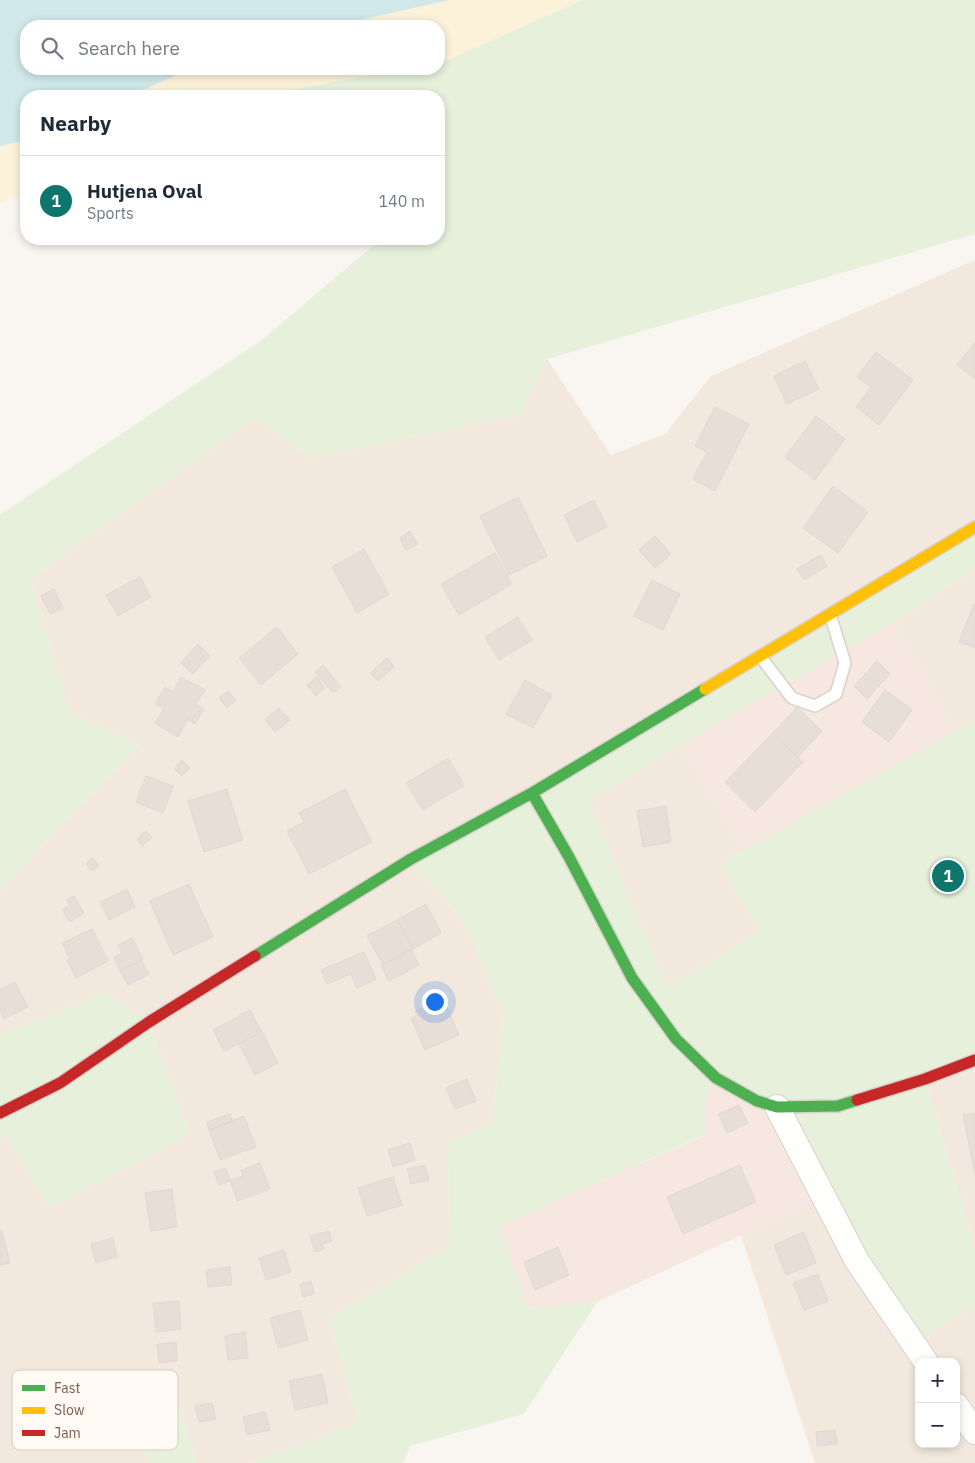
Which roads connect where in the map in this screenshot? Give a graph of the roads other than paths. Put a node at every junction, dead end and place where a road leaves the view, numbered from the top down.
1 (975, 526) edge
2 (830, 614) junction
3 (760, 656) junction
4 (532, 793) junction
5 (975, 1060) edge
6 (778, 1107) junction
7 (0, 1113) edge
8 (923, 1358) edge
9 (960, 1411) edge
10 (975, 1432) edge

1 - 2 main road
2 - 3 main road
2 - 3 lane
3 - 4 main road
4 - 6 main road
4 - 7 main road
5 - 6 main road
6 - 8 street
9 - 10 street

